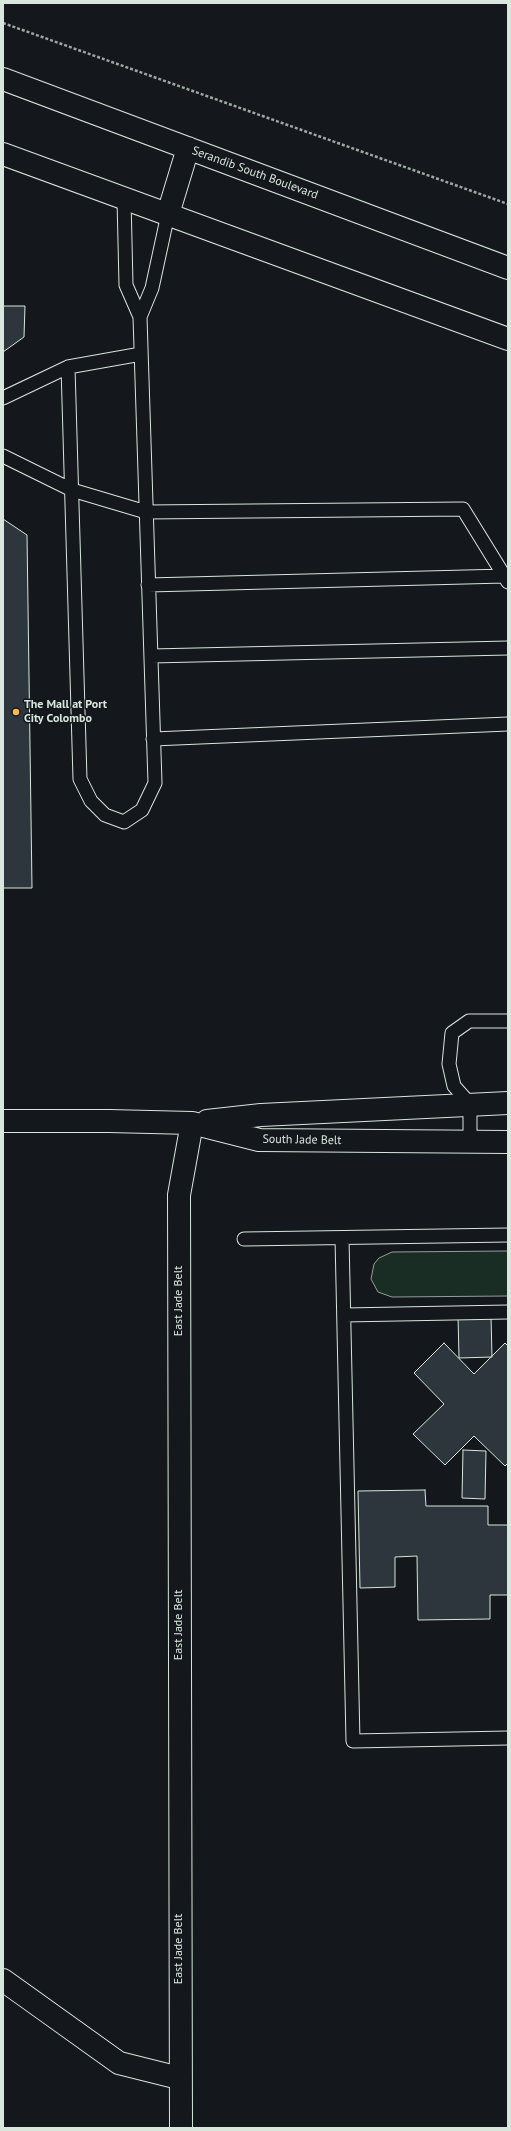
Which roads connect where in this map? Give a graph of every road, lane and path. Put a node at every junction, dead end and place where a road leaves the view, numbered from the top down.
1 (3, 24) edge
2 (3, 79) edge
3 (188, 148) junction
4 (3, 154) edge
5 (124, 199) junction
6 (508, 204) edge
7 (168, 214) junction
8 (508, 268) edge
9 (140, 317) junction
10 (508, 338) edge
11 (141, 354) junction
12 (68, 367) junction
13 (3, 398) edge
14 (3, 456) edge
15 (72, 490) junction
16 (146, 512) junction
17 (506, 579) edge
18 (148, 584) junction
19 (508, 648) edge
20 (150, 656) junction
21 (508, 724) edge
22 (153, 739) junction
23 (508, 1021) edge
24 (508, 1103) edge
25 (470, 1104) junction
26 (3, 1122) edge
27 (192, 1123) junction
28 (508, 1142) edge
29 (470, 1143) junction
30 (508, 1235) edge
31 (342, 1238) junction
32 (244, 1239) dead end
33 (508, 1312) edge
34 (344, 1315) junction
35 (508, 1738) edge
36 (3, 1980) edge
37 (179, 2078) junction
38 (180, 2128) edge

1 - 6 path
2 - 3 street, Serandib South Boulevard
3 - 7 street
3 - 8 street, Serandib South Boulevard
4 - 5 street
5 - 7 street
5 - 9 lane
7 - 9 lane
7 - 10 street
9 - 11 lane
11 - 12 lane
11 - 16 lane
12 - 13 lane
12 - 15 lane
14 - 15 lane
15 - 16 lane
15 - 22 lane
16 - 17 lane
16 - 18 lane
17 - 18 lane
18 - 20 lane
19 - 20 lane
20 - 22 lane
21 - 22 lane
23 - 25 lane
24 - 25 street
25 - 27 street
25 - 29 lane
26 - 27 street, South Jade Belt
27 - 29 street, South Jade Belt
27 - 37 street, East Jade Belt
28 - 29 street, South Jade Belt
30 - 31 lane
31 - 32 lane
31 - 34 lane
33 - 34 lane
34 - 35 lane
36 - 37 street
37 - 38 street, East Jade Belt

